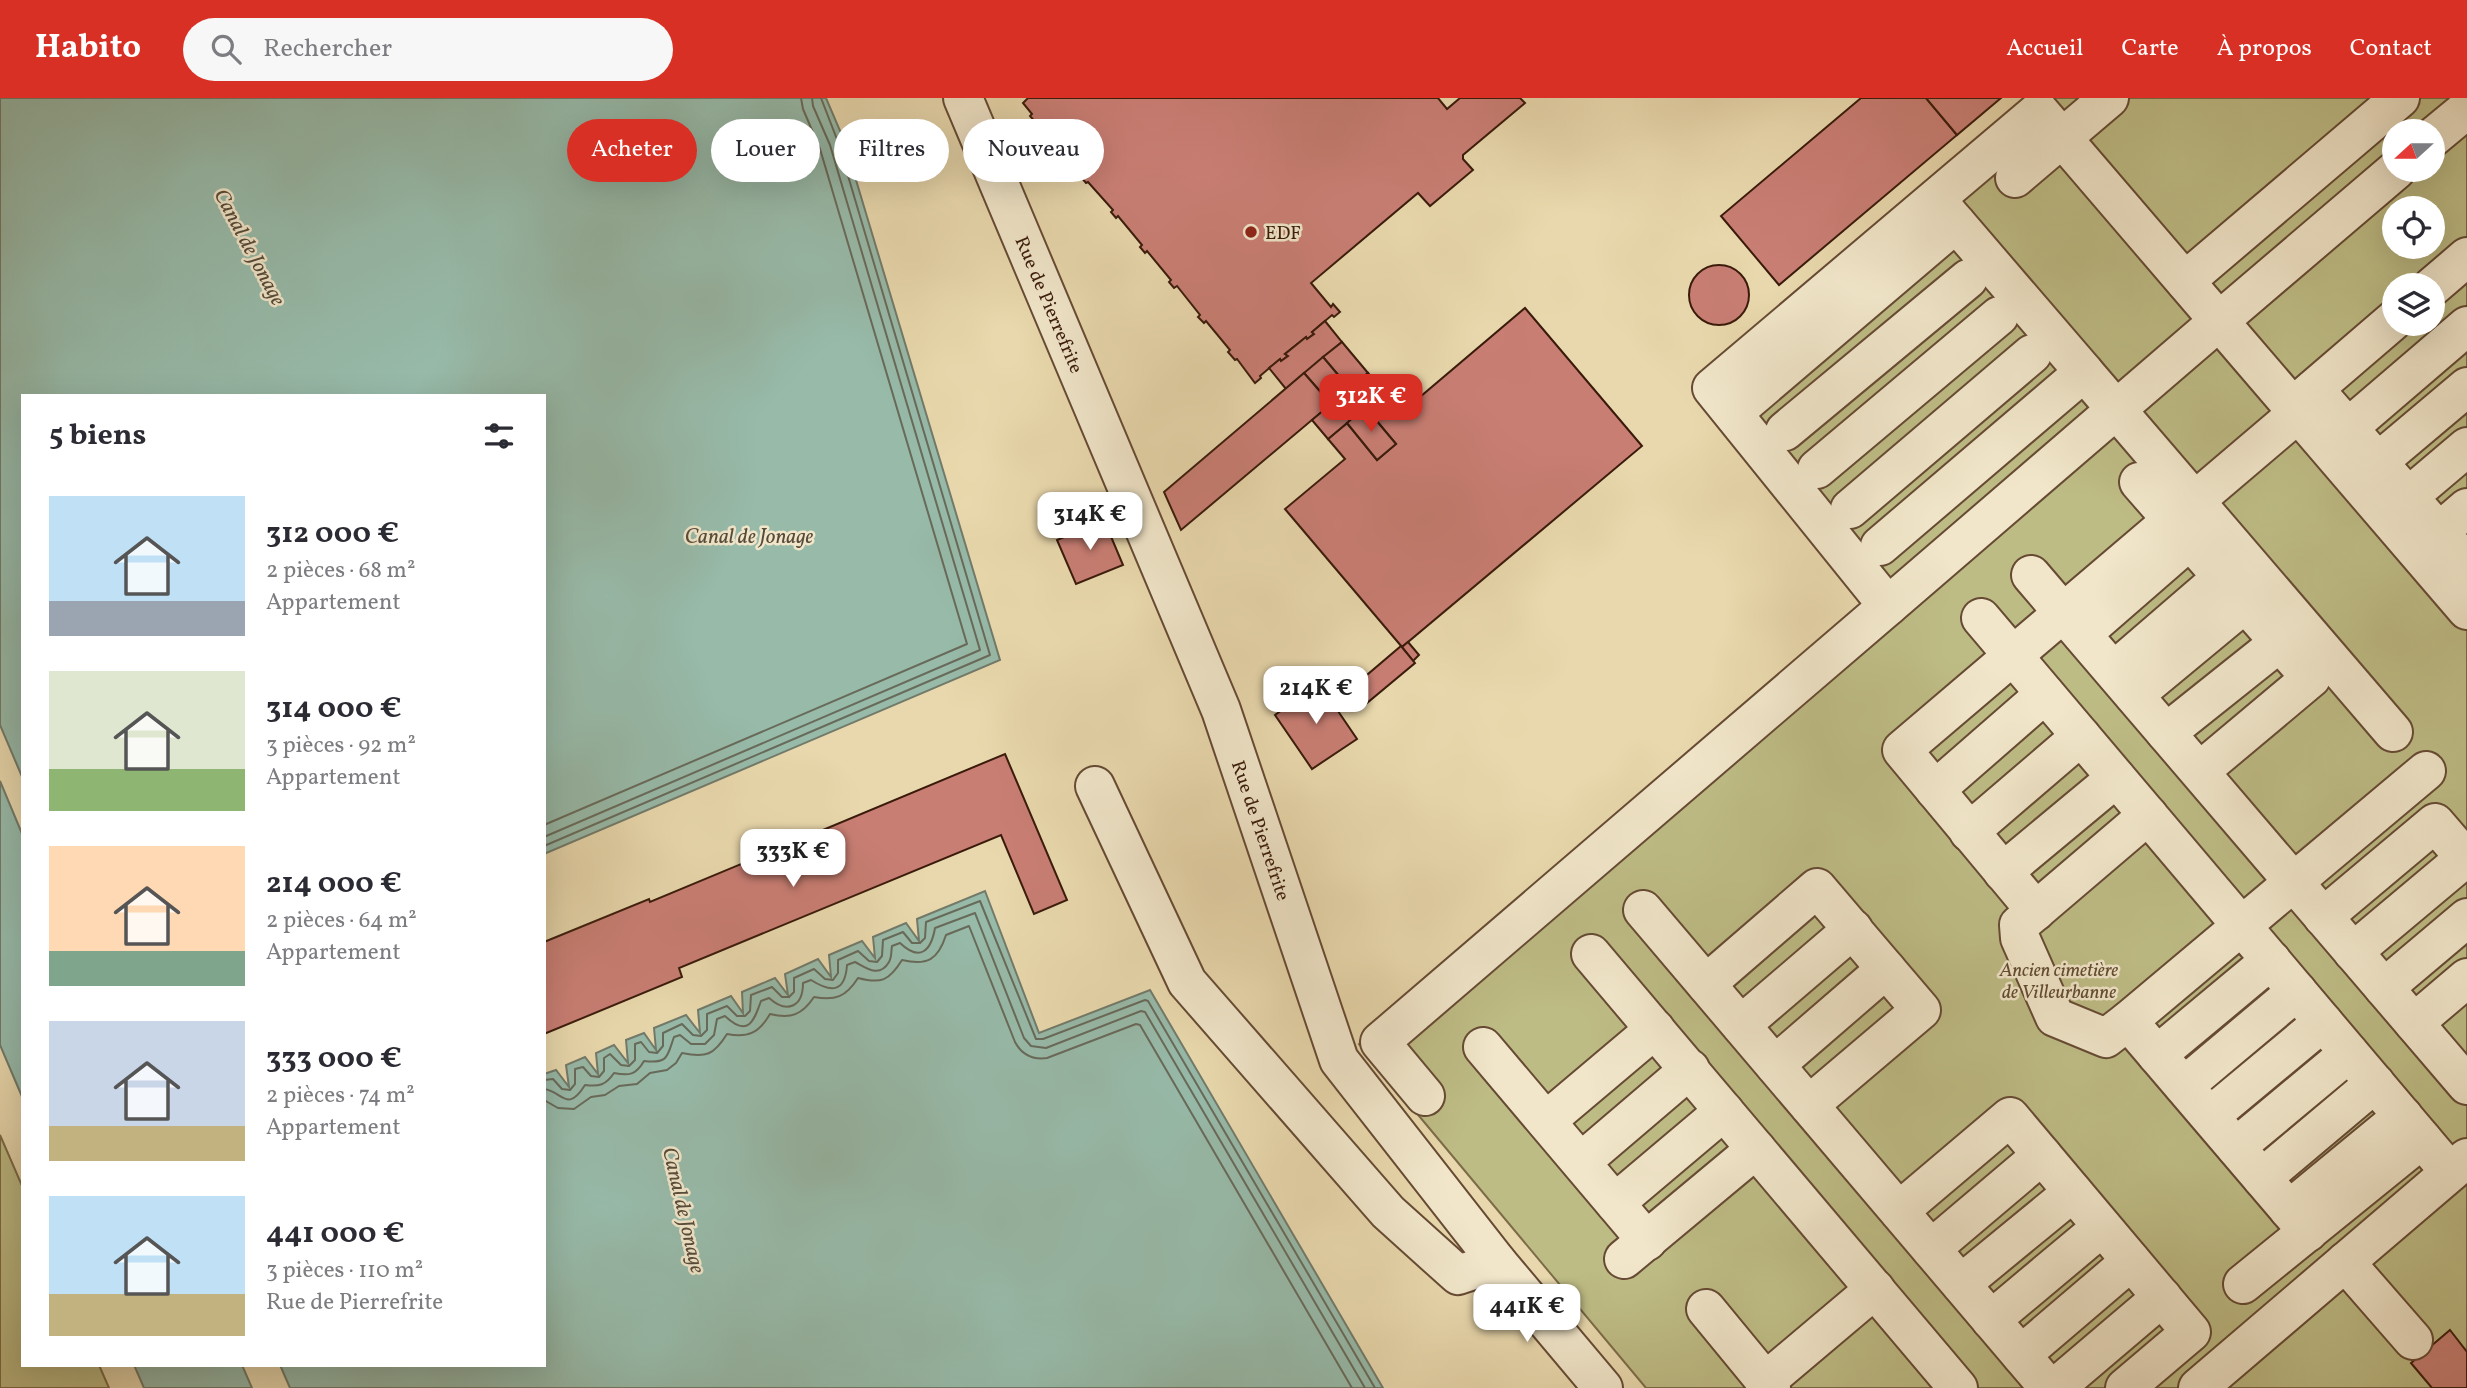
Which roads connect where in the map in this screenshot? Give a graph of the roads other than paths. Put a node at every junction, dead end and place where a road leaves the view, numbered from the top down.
1 (963, 98) edge
2 (2109, 98) edge
3 (2400, 98) edge
4 (2052, 116) edge
5 (2015, 178) dead end
6 (2382, 182) edge
7 (1942, 221) junction
8 (2467, 257) edge
9 (2445, 275) edge
10 (1968, 279) junction
11 (2185, 281) junction
12 (1999, 316) junction
13 (2220, 321) junction
14 (2467, 326) edge
15 (2382, 331) edge
16 (2032, 354) junction
17 (2073, 381) junction
18 (2467, 387) edge
19 (2302, 403) junction
20 (1744, 404) junction
21 (2116, 410) junction
22 (2348, 428) junction
23 (1785, 431) junction
24 (2467, 447) edge
25 (2378, 463) junction
26 (1817, 469) junction
27 (2139, 482) dead end
28 (2408, 497) junction
29 (1850, 509) junction
30 (2185, 520) junction
31 (2453, 520) edge
32 (1869, 556) junction
33 (2031, 575) dead end
34 (2462, 582) edge
35 (2234, 590) junction
36 (1888, 606) junction
37 (1982, 618) dead end
38 (2073, 623) junction
39 (2280, 642) junction
40 (2013, 655) junction
41 (2124, 683) junction
42 (2045, 694) junction
43 (2393, 732) dead end
44 (2166, 733) junction
45 (2081, 736) junction
46 (2200, 771) junction
47 (2426, 771) dead end
48 (2116, 778) junction
49 (1095, 786) dead end
50 (1935, 790) junction
51 (2148, 815) junction
52 (1969, 832) junction
53 (2466, 859) edge
54 (2003, 872) junction
55 (2294, 881) junction
56 (1643, 910) dead end
57 (2036, 911) junction
58 (2323, 917) junction
59 (2467, 918) edge
60 (2241, 925) junction
61 (1853, 929) junction
62 (2353, 952) junction
63 (1591, 954) dead end
64 (2271, 960) junction
65 (1886, 969) junction
66 (2467, 978) edge
67 (1706, 984) junction
68 (2384, 988) junction
69 (2297, 991) junction
70 (2127, 1021) junction
71 (2323, 1022) junction
72 (2414, 1023) junction
73 (1741, 1025) junction
74 (1655, 1029) junction
75 (1483, 1047) dead end
76 (2350, 1053) junction
77 (2157, 1055) junction
78 (2459, 1061) edge
79 (1775, 1065) junction
80 (1690, 1069) junction
81 (2375, 1083) junction
82 (2184, 1086) junction
83 (1425, 1096) dead end
84 (1809, 1105) junction
85 (1724, 1111) junction
86 (2210, 1116) junction
87 (1546, 1121) junction
88 (2412, 1127) junction
89 (2236, 1147) junction
90 (1756, 1149) junction
91 (2042, 1156) junction
92 (1581, 1162) junction
93 (2459, 1165) edge
94 (2262, 1178) junction
95 (2073, 1192) junction
96 (1615, 1203) junction
97 (1899, 1211) junction
98 (2299, 1221) junction
99 (2102, 1227) junction
100 (1931, 1249) junction
101 (2131, 1261) junction
102 (1497, 1262) junction
103 (2345, 1262) junction
104 (1961, 1284) junction
105 (2243, 1284) dead end
106 (1875, 1289) junction
107 (2162, 1297) junction
108 (1706, 1309) dead end
109 (1991, 1320) junction
110 (2413, 1340) dead end
111 (2021, 1355) junction
112 (1768, 1385) edge
113 (1603, 1388) edge
114 (1958, 1388) edge
115 (2049, 1388) edge
116 (2055, 1388) edge
117 (2125, 1388) edge
118 (2198, 1388) edge

1 - 102 street, Rue de Pierrefrite
2 - 4 street
3 - 11 street
4 - 5 street
4 - 7 street
4 - 11 street
6 - 13 street
7 - 10 street
7 - 17 street
7 - 20 street
8 - 9 street
10 - 12 street
10 - 23 street
11 - 13 street
12 - 16 street
12 - 26 street
13 - 19 street
13 - 21 street
14 - 22 street
15 - 19 street
16 - 17 street
16 - 29 street
17 - 21 street
17 - 32 street
18 - 25 street
19 - 22 street
19 - 30 street
19 - 34 street
20 - 23 street
20 - 32 street
21 - 30 street
21 - 36 street
22 - 25 street
23 - 26 street
24 - 28 street
25 - 28 street
26 - 29 street
27 - 30 street
28 - 31 street
29 - 32 street
30 - 35 street
30 - 38 street
30 - 43 street
31 - 34 street
32 - 36 street
33 - 38 street
35 - 39 street
35 - 41 street
36 - 83 street
37 - 40 street
38 - 40 street
38 - 41 street
39 - 44 street
39 - 46 street
40 - 42 street
40 - 50 street
41 - 44 street
42 - 45 street
42 - 50 street
44 - 46 street
45 - 48 street
45 - 52 street
46 - 55 street
47 - 55 street
48 - 51 street
48 - 54 street
49 - 102 street
50 - 52 street
51 - 57 street
51 - 60 street
52 - 54 street
53 - 58 street
53 - 62 street
54 - 57 street
55 - 58 street
55 - 60 street
56 - 67 street
57 - 70 street
58 - 62 street
59 - 68 street
60 - 64 street
60 - 70 street
61 - 65 street
61 - 67 street
61 - 73 street
62 - 68 street
63 - 74 street
64 - 69 street
64 - 77 street
65 - 79 street
65 - 84 street
66 - 72 street
67 - 73 street
68 - 72 street
69 - 71 street
69 - 82 street
70 - 77 street
71 - 76 street
71 - 86 street
72 - 78 street
73 - 79 street
74 - 80 street
74 - 87 street
75 - 87 street
76 - 81 street
76 - 89 street
77 - 82 street
79 - 84 street
80 - 85 street
80 - 92 street
81 - 88 street
81 - 94 street
82 - 86 street
84 - 97 street
85 - 90 street
85 - 96 street
86 - 89 street
87 - 92 street
88 - 93 street
88 - 98 street
89 - 94 street
90 - 96 street
90 - 106 street
91 - 95 street
91 - 97 street
91 - 100 street
92 - 96 street
93 - 103 street
94 - 98 street
95 - 99 street
95 - 104 street
97 - 100 street
98 - 105 street
99 - 101 street
99 - 109 street
100 - 104 street
101 - 107 street
101 - 111 street
102 - 113 street, Rue de Pierrefrite
103 - 110 street
103 - 118 street
104 - 109 street
106 - 112 street
106 - 114 street
107 - 116 street
107 - 117 street
108 - 112 street
109 - 111 street
111 - 115 street

